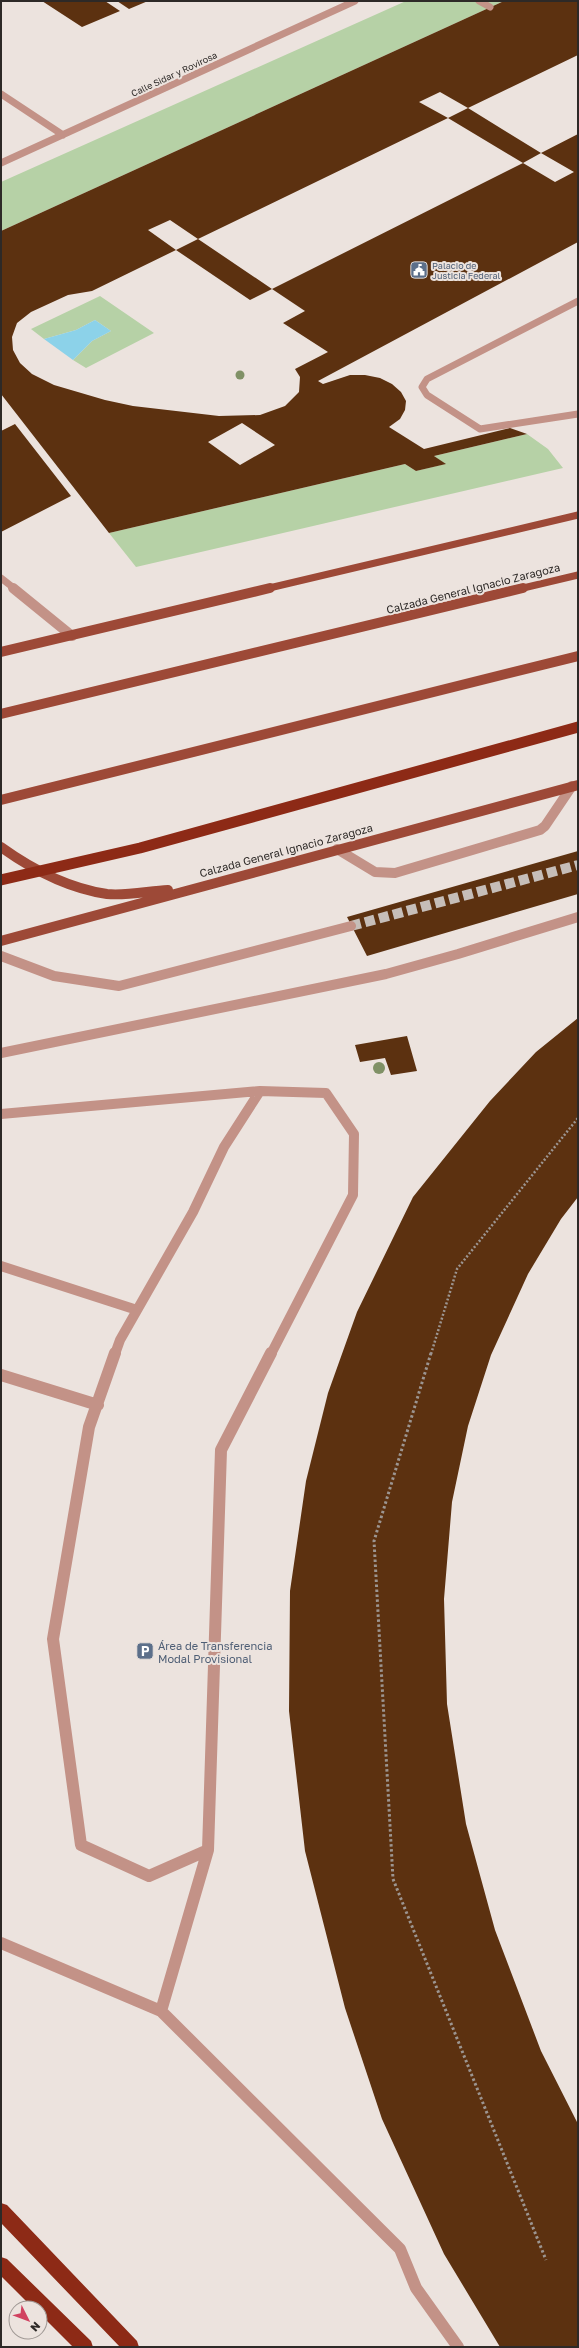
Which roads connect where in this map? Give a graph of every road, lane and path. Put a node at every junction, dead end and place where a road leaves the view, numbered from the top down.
1 (355, 1) edge
2 (479, 1) edge
3 (490, 7) dead end
4 (1, 94) edge
5 (63, 135) junction
6 (1, 163) edge
7 (578, 301) edge
8 (578, 414) edge
9 (578, 515) edge
10 (578, 575) edge
11 (1, 578) edge
12 (72, 636) junction
13 (1, 652) edge
14 (578, 656) edge
15 (1, 714) edge
16 (578, 727) edge
17 (575, 785) edge
18 (1, 800) edge
19 (1, 847) edge
20 (337, 849) junction
21 (1, 880) edge
22 (190, 888) junction
23 (578, 918) edge
24 (351, 926) tunnel mouth
25 (1, 940) edge
26 (1, 956) edge
27 (1, 1053) edge
28 (260, 1091) junction
29 (1, 1114) edge
30 (578, 1118) edge
31 (1, 1266) edge
32 (137, 1310) junction
33 (1, 1375) edge
34 (98, 1405) junction
35 (208, 1850) junction
36 (1, 1942) edge
37 (161, 2010) junction
38 (1, 2211) edge
39 (546, 2260) dead end
40 (1, 2265) edge
41 (85, 2347) edge
42 (131, 2347) edge
43 (458, 2347) edge

1 - 5 street, Calle Sidar y Rovirosa
2 - 3 street
4 - 5 street
5 - 6 street, Calle Sidar y Rovirosa
7 - 8 street
9 - 12 main road
10 - 15 main road, Calzada General Ignacio Zaragoza
11 - 12 street
12 - 13 main road
14 - 18 main road
16 - 21 highway, bridge
17 - 20 main road, Calzada General Ignacio Zaragoza
17 - 20 street
19 - 22 main road
20 - 22 main road, Calzada General Ignacio Zaragoza
22 - 25 main road, Calzada General Ignacio Zaragoza
23 - 27 street
24 - 26 street
28 - 29 street
28 - 32 street
28 - 35 street
30 - 39 path
31 - 32 street
32 - 34 street
33 - 34 street
34 - 35 street
35 - 37 street
36 - 37 street
37 - 43 street
38 - 42 highway
40 - 41 highway

